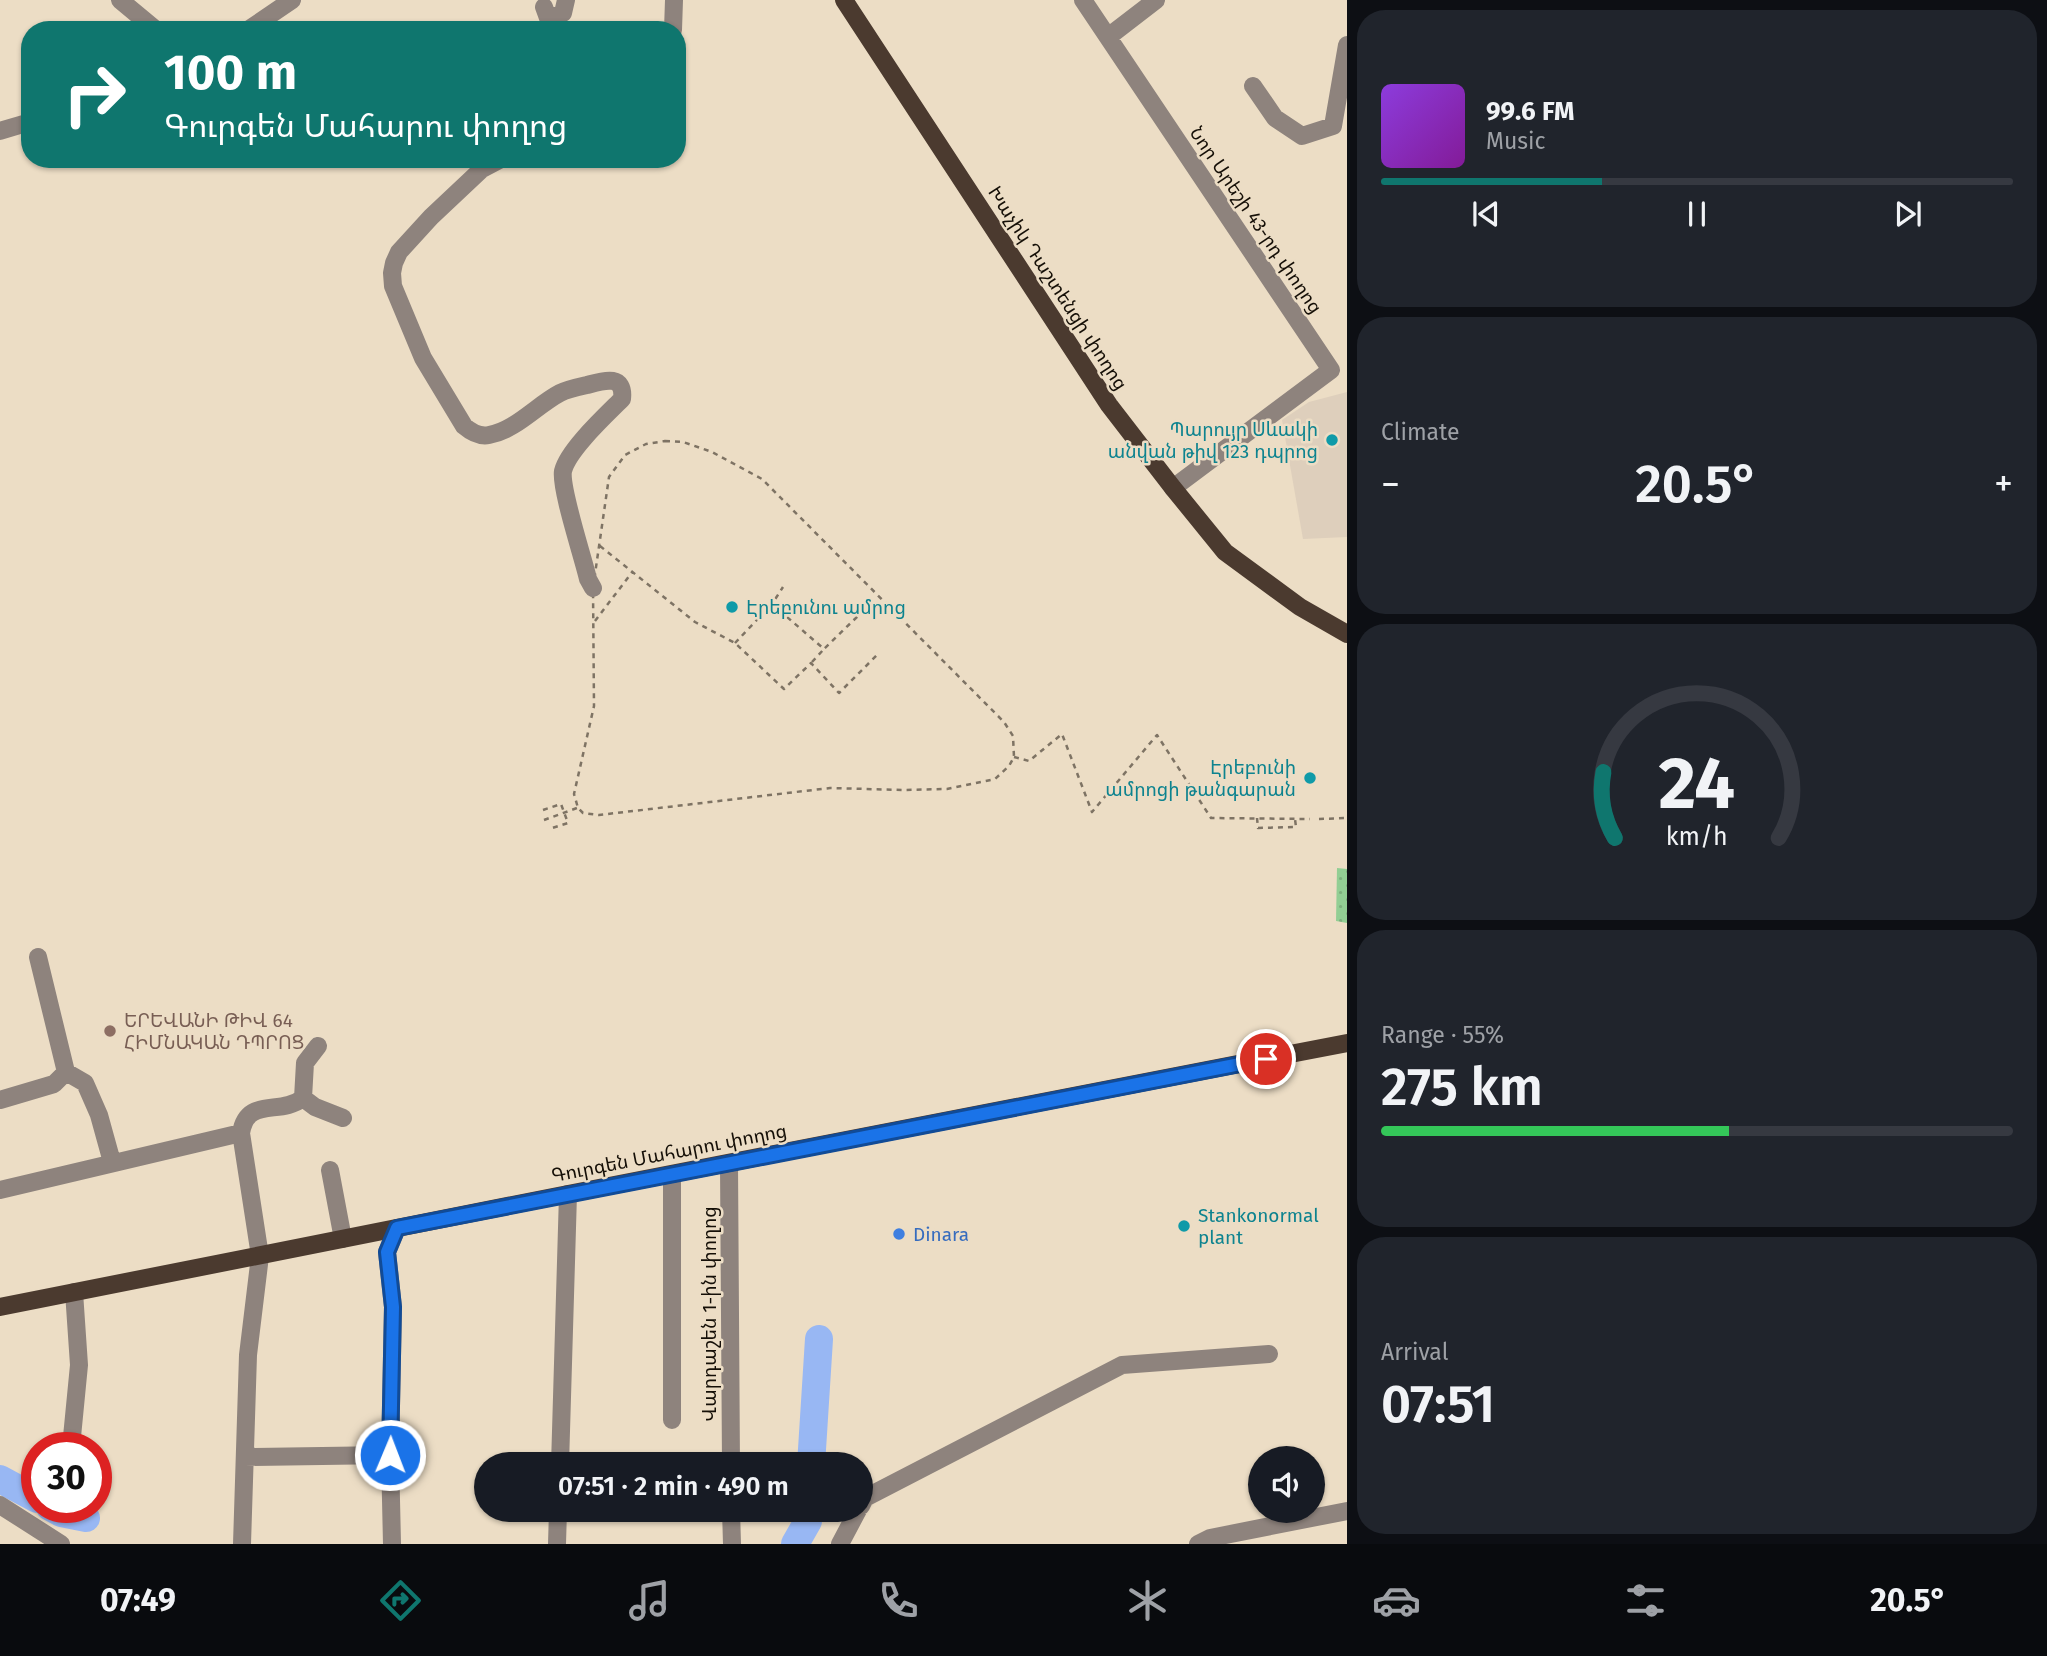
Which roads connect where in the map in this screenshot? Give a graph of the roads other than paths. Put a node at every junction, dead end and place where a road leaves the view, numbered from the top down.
1 (120, 0) edge
2 (292, 0) edge
3 (566, 0) edge
4 (674, 0) edge
5 (844, 0) edge
6 (1083, 0) edge
7 (1156, 0) edge
8 (544, 7) dead end
9 (145, 21) edge
10 (261, 21) edge
11 (673, 21) edge
12 (1108, 37) junction
13 (1347, 45) edge
14 (1253, 86) dead end
15 (21, 125) edge
16 (0, 131) edge
17 (484, 168) edge
18 (1339, 372) edge
19 (1173, 488) junction
20 (1263, 579) junction
21 (593, 588) road end
22 (1347, 624) edge
23 (1347, 634) edge
24 (38, 957) dead end
25 (1347, 1043) edge
26 (318, 1046) dead end
27 (66, 1072) junction
28 (303, 1098) junction
29 (0, 1100) edge
30 (343, 1118) dead end
31 (241, 1133) junction
32 (112, 1162) junction
33 (729, 1164) junction
34 (330, 1170) dead end
35 (671, 1175) junction
36 (0, 1190) edge
37 (568, 1194) junction
38 (397, 1228) junction
39 (343, 1239) junction
40 (261, 1256) junction
41 (74, 1292) junction
42 (0, 1307) edge
43 (1269, 1354) dead end
44 (672, 1420) dead end
45 (72, 1432) edge
46 (560, 1452) edge
47 (731, 1452) edge
48 (390, 1455) junction
49 (245, 1457) junction
50 (873, 1494) edge
51 (0, 1505) edge
52 (1347, 1511) edge
53 (558, 1522) edge
54 (732, 1522) edge
55 (852, 1522) edge
56 (61, 1544) edge
57 (242, 1544) edge
58 (392, 1544) edge
59 (557, 1544) edge
60 (732, 1544) edge
61 (840, 1544) edge
62 (1198, 1544) edge

1 - 9 street
2 - 10 street
3 - 8 street
4 - 11 street
5 - 19 main road, Խաչիկ Դաշտենցի փողոց
6 - 12 street, Նոր Արեշի 43-րդ փողոց
7 - 12 street
12 - 18 street, Նոր Արեշի 43-րդ փողոց
13 - 14 street
15 - 16 street
17 - 21 street
18 - 19 street, Նոր Արեշի 43-րդ փողոց
19 - 20 main road, Խաչիկ Դաշտենցի փողոց
20 - 22 main road, Խաչիկ Դաշտենցի փողոց
20 - 23 main road, Խաչիկ Դաշտենցի փողոց
24 - 27 street
25 - 33 main road, Գուրգեն Մահարու փողոց
26 - 28 street
27 - 29 street
27 - 32 street
28 - 30 street
28 - 31 street
31 - 32 street
31 - 40 street
32 - 36 street
33 - 35 main road, Գուրգեն Մահարու փողոց
33 - 47 street, Վարդաշեն 1-ին փողոց
34 - 39 street
35 - 37 main road, Գուրգեն Մահարու փողոց
35 - 44 street
37 - 38 main road, Գուրգեն Մահարու փողոց
37 - 46 street
38 - 39 main road, Գուրգեն Մահարու փողոց
38 - 48 street
39 - 40 main road, Գուրգեն Մահարու փողոց
40 - 41 main road, Գուրգեն Մահարու փողոց
40 - 49 street
41 - 42 main road, Գուրգեն Մահարու փողոց
41 - 45 street
43 - 50 street
48 - 49 street
48 - 58 street
49 - 57 street
51 - 56 street
52 - 62 street
53 - 59 street
54 - 60 street
55 - 61 street

